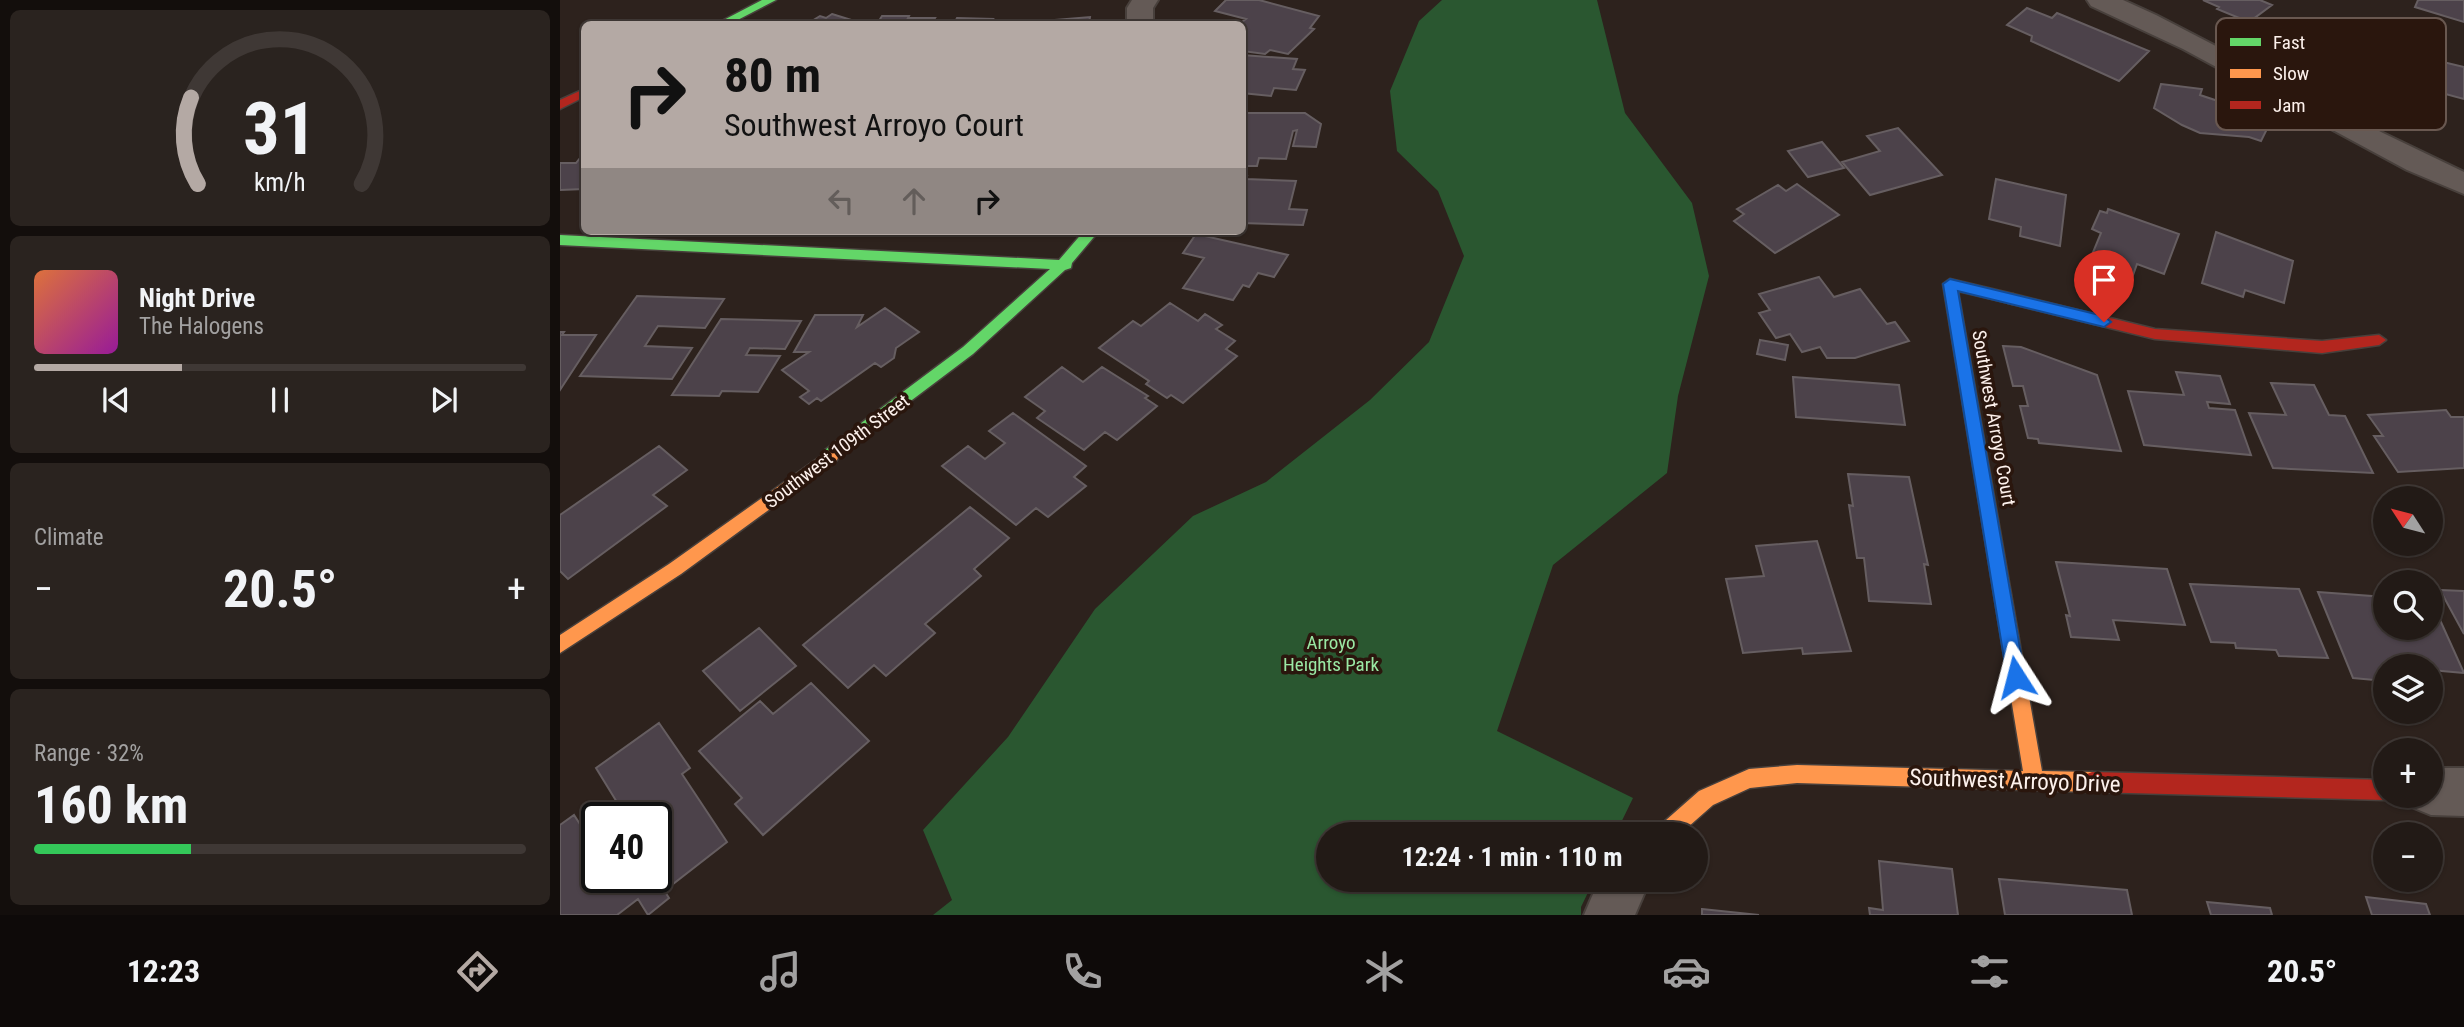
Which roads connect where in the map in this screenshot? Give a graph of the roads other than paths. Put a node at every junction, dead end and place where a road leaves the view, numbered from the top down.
1 (771, 0) edge
2 (1145, 0) edge
3 (2100, 0) edge
4 (728, 21) edge
5 (1140, 21) edge
6 (2216, 57) edge
7 (581, 95) edge
8 (560, 106) edge
9 (2353, 130) edge
10 (2464, 184) edge
11 (1089, 235) edge
12 (560, 240) edge
13 (1066, 265) junction
14 (2379, 340) dead end
15 (560, 645) edge
16 (2034, 782) junction
17 (2373, 790) edge
18 (2443, 791) edge
19 (2464, 792) edge
20 (1679, 822) edge
21 (1620, 892) edge
22 (1609, 915) edge

1 - 4 street
2 - 5 street
3 - 6 street
7 - 8 street
9 - 10 street
11 - 13 street, Southwest 109th Street
12 - 13 street
13 - 15 street, Southwest 109th Street
14 - 16 street, Southwest Arroyo Court
16 - 17 street, Southwest Arroyo Drive
16 - 20 street, Southwest Arroyo Drive
18 - 19 street
21 - 22 street

